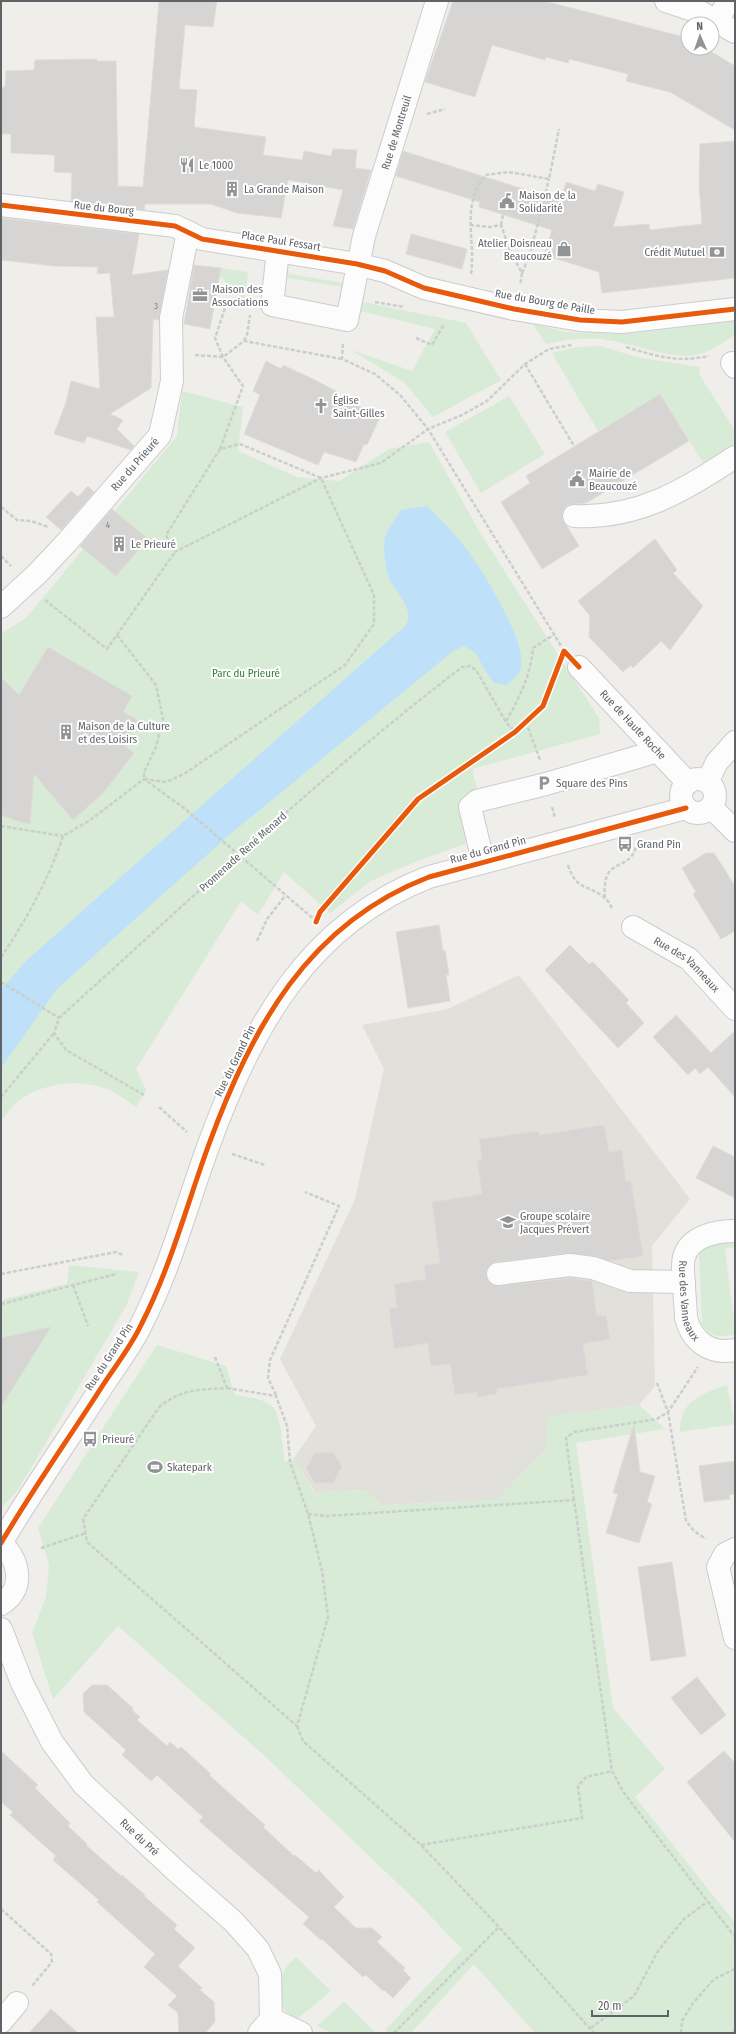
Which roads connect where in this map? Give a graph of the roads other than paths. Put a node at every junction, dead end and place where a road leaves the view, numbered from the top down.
1 (437, 1) edge
2 (666, 1) edge
3 (728, 1) edge
4 (726, 27) edge
5 (1, 205) edge
6 (195, 236) junction
7 (278, 251) junction
8 (357, 264) junction
9 (735, 309) edge
10 (735, 457) edge
11 (574, 516) dead end
12 (1, 607) edge
13 (578, 667) road end
14 (735, 742) edge
15 (658, 751) junction
16 (697, 782) junction
17 (711, 807) junction
18 (686, 808) junction
19 (735, 831) edge
20 (483, 861) junction
21 (633, 927) dead end
22 (735, 1009) edge
23 (735, 1231) edge
24 (498, 1274) dead end
25 (684, 1282) junction
26 (735, 1350) edge
27 (1, 1543) edge
28 (735, 1549) edge
29 (1, 1604) edge
30 (1, 1629) edge
31 (735, 1638) edge
32 (17, 2003) road end
33 (1, 2022) edge
34 (265, 2026) edge
35 (301, 2033) edge

1 - 8 street, Rue de Montreuil
2 - 4 street
3 - 4 street
5 - 6 street, Rue du Bourg
6 - 7 street, Place Paul Fessart
6 - 12 street, Rue du Prieuré
7 - 8 street, Place Paul Fessart
7 - 8 street, Rue de Montreuil
8 - 9 street, Rue du Bourg de Paille
10 - 11 street
13 - 15 street, Rue de Haute Roche
14 - 16 street
15 - 16 street, Rue de Haute Roche
15 - 20 street
16 - 17 street, Rue de Haute Roche
16 - 18 street
17 - 18 street
17 - 19 street
18 - 20 street, Rue du Grand Pin
20 - 27 street, Rue du Grand Pin
21 - 22 street, Rue des Vanneaux
23 - 25 street, Rue des Vanneaux
24 - 25 street
25 - 26 street, Rue des Vanneaux
27 - 29 street, Rue du Grand Pin
28 - 31 street
30 - 34 street, Rue du Pré
32 - 33 street
34 - 35 street

